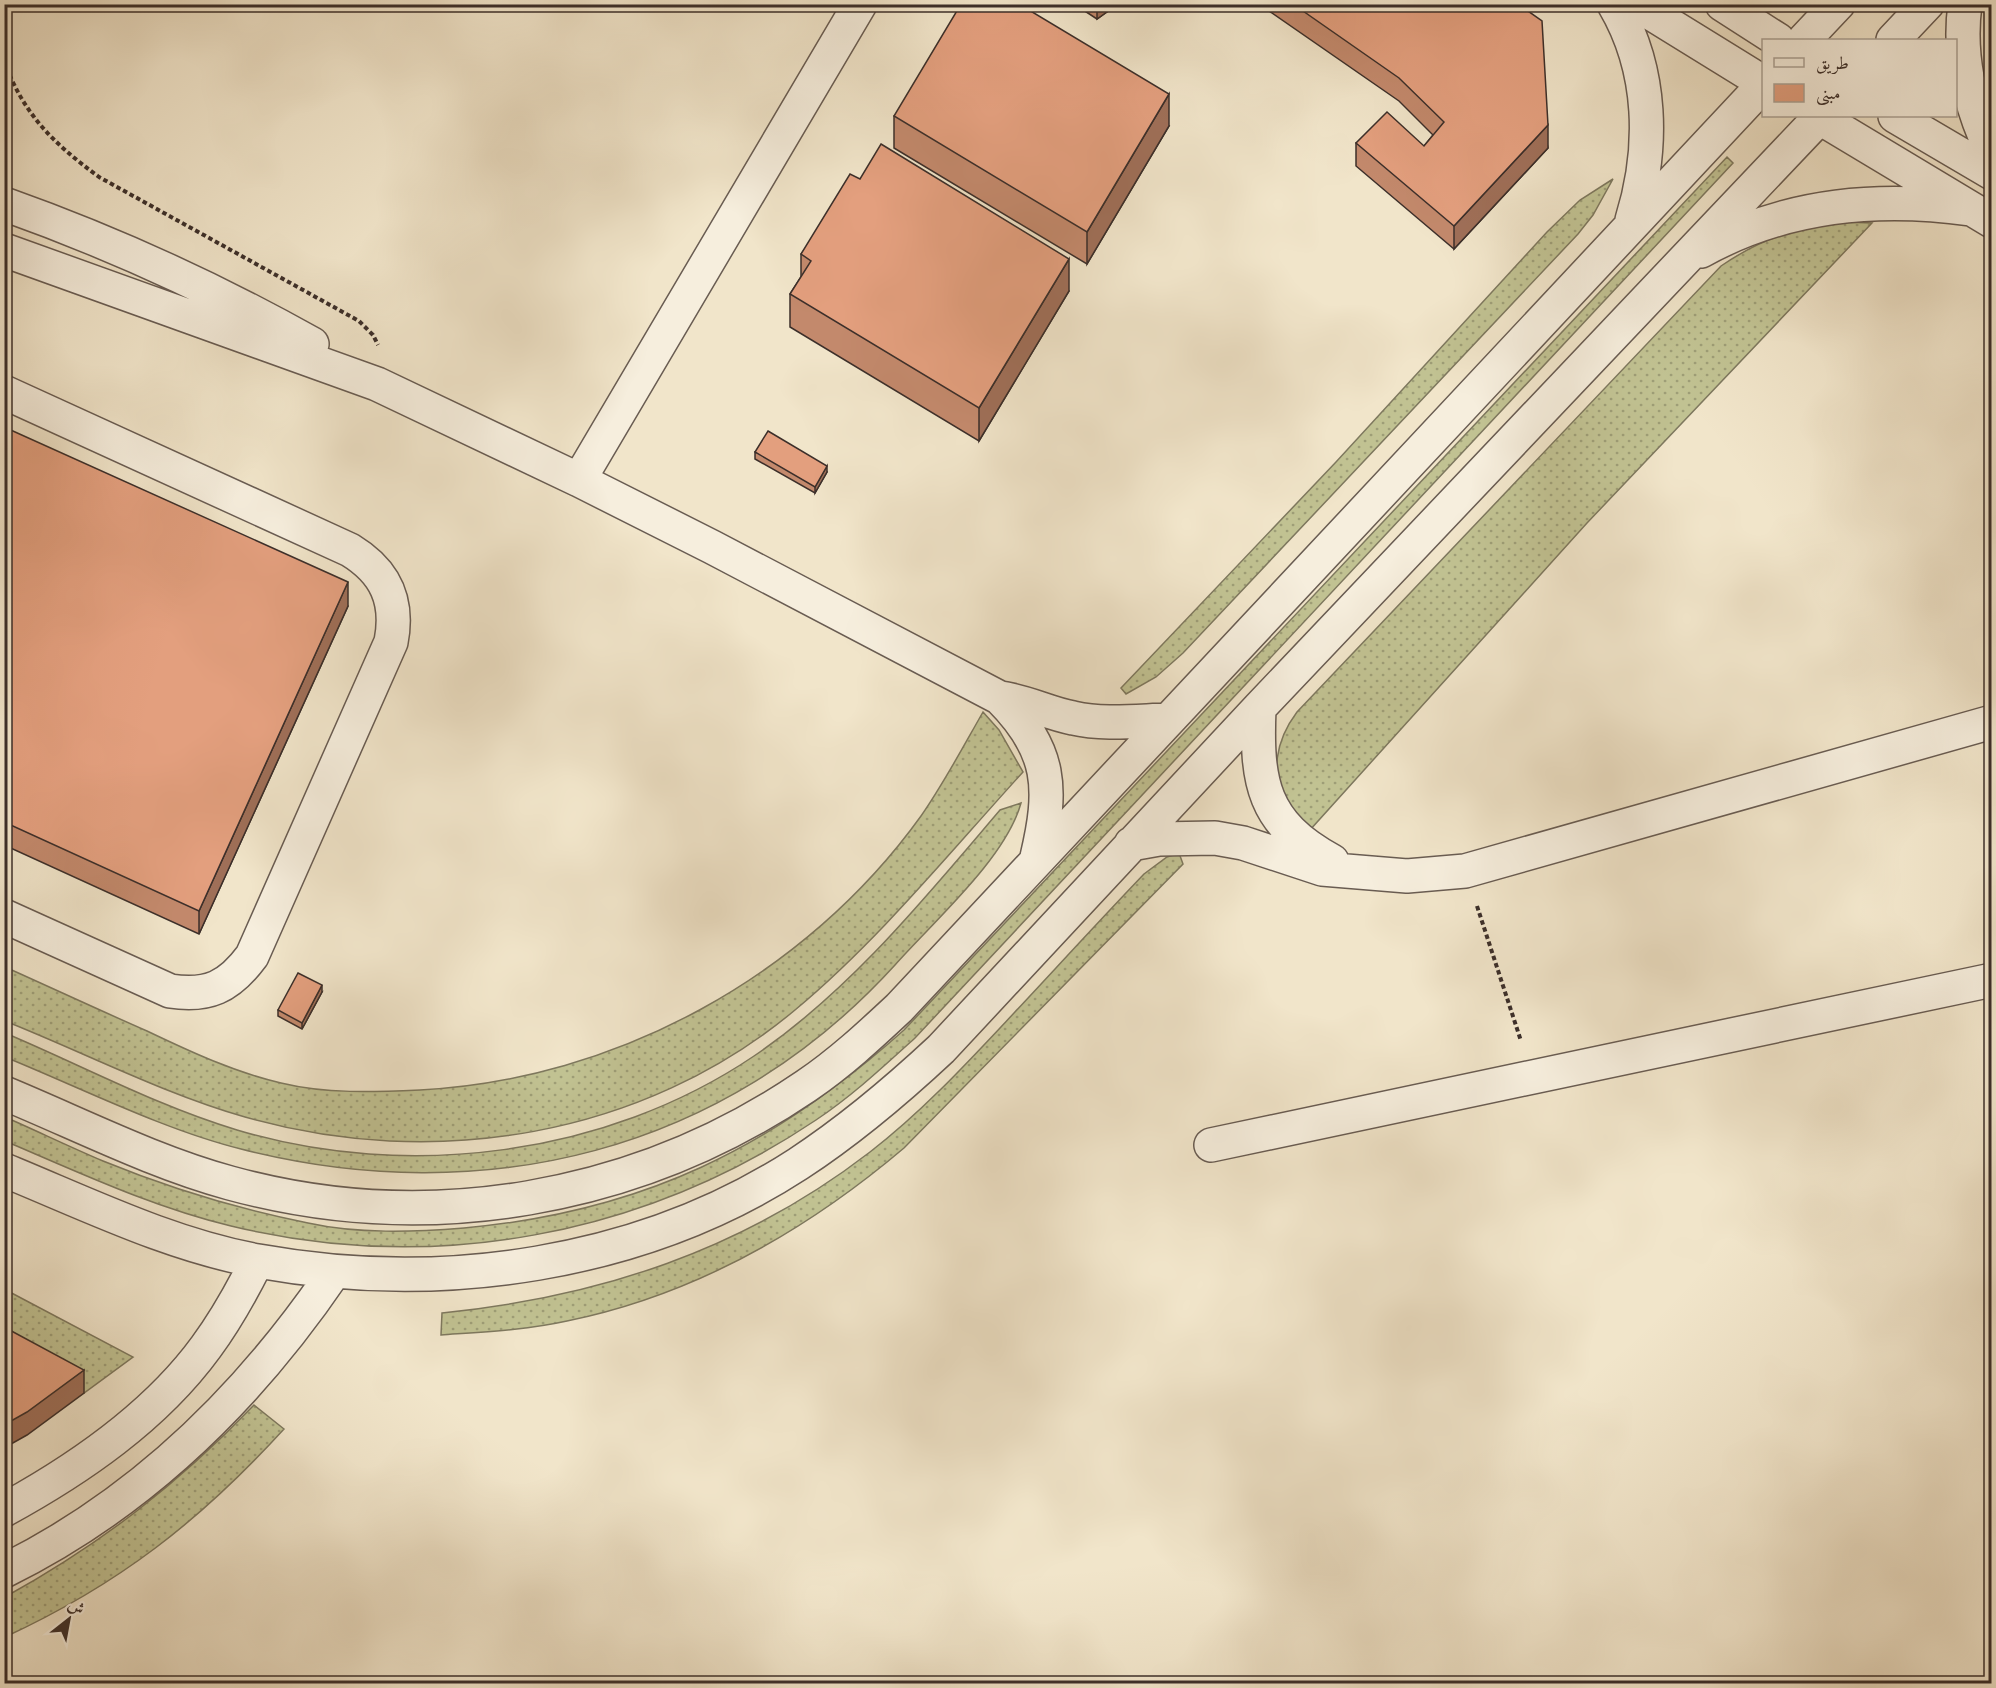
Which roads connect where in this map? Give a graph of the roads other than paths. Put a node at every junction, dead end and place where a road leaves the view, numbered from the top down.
1 (860, 4) edge
2 (1614, 4) edge
3 (1636, 4) edge
4 (1722, 4) edge
5 (1838, 4) edge
6 (1927, 4) edge
7 (1965, 4) edge
8 (1776, 39) edge
9 (1805, 39) edge
10 (1894, 39) edge
11 (1762, 82) edge
12 (1762, 85) edge
13 (1818, 117) edge
14 (1821, 117) edge
15 (1897, 117) edge
16 (1992, 152) edge
17 (1992, 173) edge
18 (4, 204) edge
19 (1981, 215) edge
20 (1630, 225) junction
21 (4, 250) edge
22 (1682, 262) junction
23 (377, 384) junction
24 (4, 392) edge
25 (579, 480) junction
26 (1000, 698) junction
27 (1259, 708) junction
28 (1167, 720) junction
29 (1992, 722) edge
30 (1131, 844) junction
31 (1037, 859) junction
32 (1349, 871) junction
33 (4, 916) edge
34 (1992, 980) edge
35 (4, 1093) edge
36 (1211, 1144) dead end
37 (4, 1170) edge
38 (257, 1261) junction
39 (334, 1272) junction
40 (4, 1510) edge
41 (4, 1571) edge

1 - 25 street
2 - 20 street
3 - 11 street
4 - 8 street
5 - 9 street
6 - 10 street
7 - 16 street
12 - 20 street
13 - 22 street
14 - 19 street
15 - 17 street
18 - 23 street
19 - 22 street
20 - 28 street
21 - 23 street
22 - 27 street
23 - 25 street
24 - 33 street
25 - 26 street
26 - 28 street
26 - 31 street
27 - 30 street
27 - 32 street
28 - 31 street
29 - 32 street
30 - 32 street
30 - 39 street
31 - 35 street
34 - 36 street
37 - 38 street
38 - 39 street
38 - 40 street
39 - 41 street

